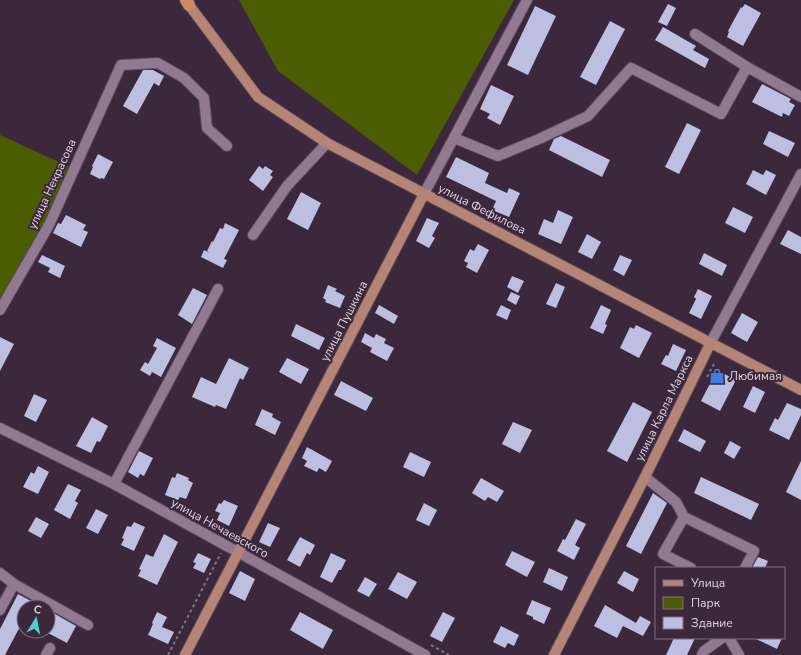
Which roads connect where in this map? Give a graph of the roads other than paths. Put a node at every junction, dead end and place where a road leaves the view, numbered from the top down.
1 (527, 0) edge
2 (187, 3) edge
3 (695, 34) dead end
4 (747, 67) junction
5 (801, 96) edge
6 (454, 138) junction
7 (327, 143) junction
8 (227, 146) dead end
9 (801, 174) edge
10 (424, 194) junction
11 (253, 235) dead end
12 (218, 288) dead end
13 (0, 310) edge
14 (710, 342) junction
15 (801, 390) edge
16 (0, 428) edge
17 (645, 477) junction
18 (114, 484) junction
19 (684, 517) junction
20 (239, 552) junction
21 (689, 567) edge
22 (746, 567) edge
23 (0, 573) edge
24 (14, 584) junction
25 (0, 610) edge
26 (88, 625) dead end
27 (721, 639) edge
28 (730, 639) edge
29 (185, 655) edge
30 (425, 655) edge
31 (554, 655) edge
32 (702, 655) edge
33 (738, 655) edge

1 - 6 street, улица Пушкина
2 - 7 main road, улица Фефилова
3 - 4 street
4 - 5 street
4 - 6 street
6 - 10 street, улица Пушкина
7 - 10 main road, улица Фефилова
7 - 11 street
8 - 13 street, улица Некрасова
9 - 14 street, улица Карла Маркса
10 - 14 main road, улица Фефилова
10 - 20 main road, улица Пушкина
12 - 18 street
14 - 15 main road, улица Фефилова
14 - 17 main road, улица Карла Маркса
16 - 18 street, улица Нечаевского
17 - 19 street
17 - 31 main road, улица Карла Маркса
18 - 20 street, улица Нечаевского
19 - 21 street
19 - 22 street
20 - 29 main road, улица Пушкина
20 - 30 street, улица Нечаевского
23 - 24 street
24 - 25 street
24 - 26 street
27 - 32 street
28 - 33 street

